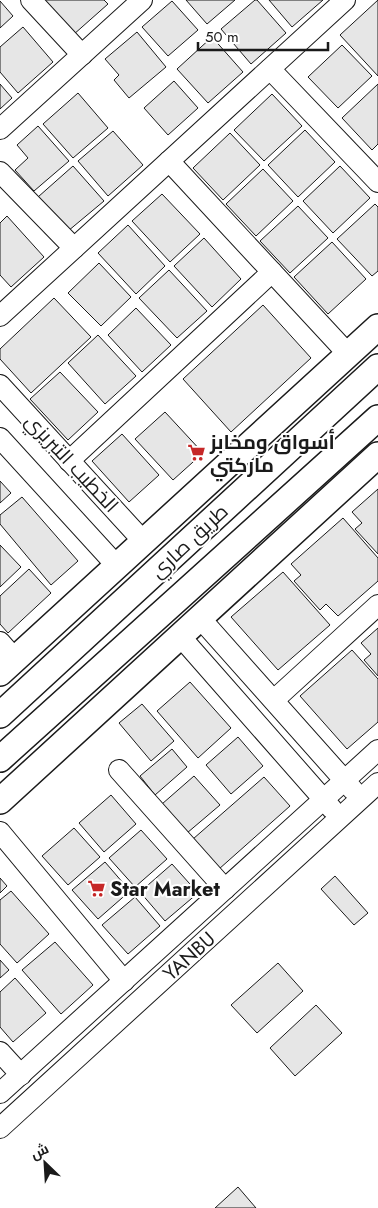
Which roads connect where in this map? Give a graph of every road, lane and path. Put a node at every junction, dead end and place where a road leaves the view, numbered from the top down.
1 (30, 0) edge
2 (142, 0) edge
3 (345, 0) edge
4 (82, 55) junction
5 (270, 69) junction
6 (0, 129) edge
7 (169, 161) junction
8 (0, 172) edge
9 (378, 182) edge
10 (74, 248) junction
11 (272, 272) junction
12 (0, 316) edge
13 (378, 327) edge
14 (348, 354) junction
15 (378, 367) edge
16 (0, 385) edge
17 (378, 418) edge
18 (0, 438) edge
19 (378, 455) edge
20 (69, 461) junction
21 (144, 542) junction
22 (117, 566) junction
23 (378, 605) edge
24 (200, 618) junction
25 (180, 636) junction
26 (5, 658) edge
27 (274, 700) junction
28 (0, 715) edge
29 (378, 750) edge
30 (0, 759) edge
31 (119, 770) dead end
32 (345, 780) junction
33 (378, 783) edge
34 (361, 798) junction
35 (0, 800) edge
36 (324, 800) junction
37 (340, 818) junction
38 (0, 832) edge
39 (225, 890) junction
40 (124, 981) junction
41 (0, 1052) edge
42 (21, 1075) junction
43 (0, 1093) edge
44 (0, 1128) edge

1 - 4 street
2 - 4 street
3 - 5 street
4 - 6 street
5 - 7 street
5 - 9 street
7 - 10 street
7 - 11 street
8 - 10 street
10 - 12 street
11 - 14 street
11 - 20 street
13 - 14 main road
14 - 21 main road
15 - 28 main road, طريق صاري
16 - 20 street, الخطيب التبريزي
17 - 30 main road, طريق صاري
18 - 22 street, الخطيب التبريزي
19 - 24 main road
20 - 21 street, الخطيب التبريزي
21 - 22 main road
22 - 26 main road
23 - 27 street
24 - 25 main road
24 - 27 street
25 - 35 main road
25 - 36 street
27 - 32 street
29 - 32 street, YANBU
31 - 39 street
32 - 34 street
32 - 36 street, YANBU
33 - 34 street, YANBU
34 - 37 street, YANBU
36 - 37 street
36 - 39 street, YANBU
37 - 44 street, YANBU
38 - 40 street
39 - 40 street, YANBU
40 - 42 street, YANBU
41 - 42 street
42 - 43 street, YANBU

